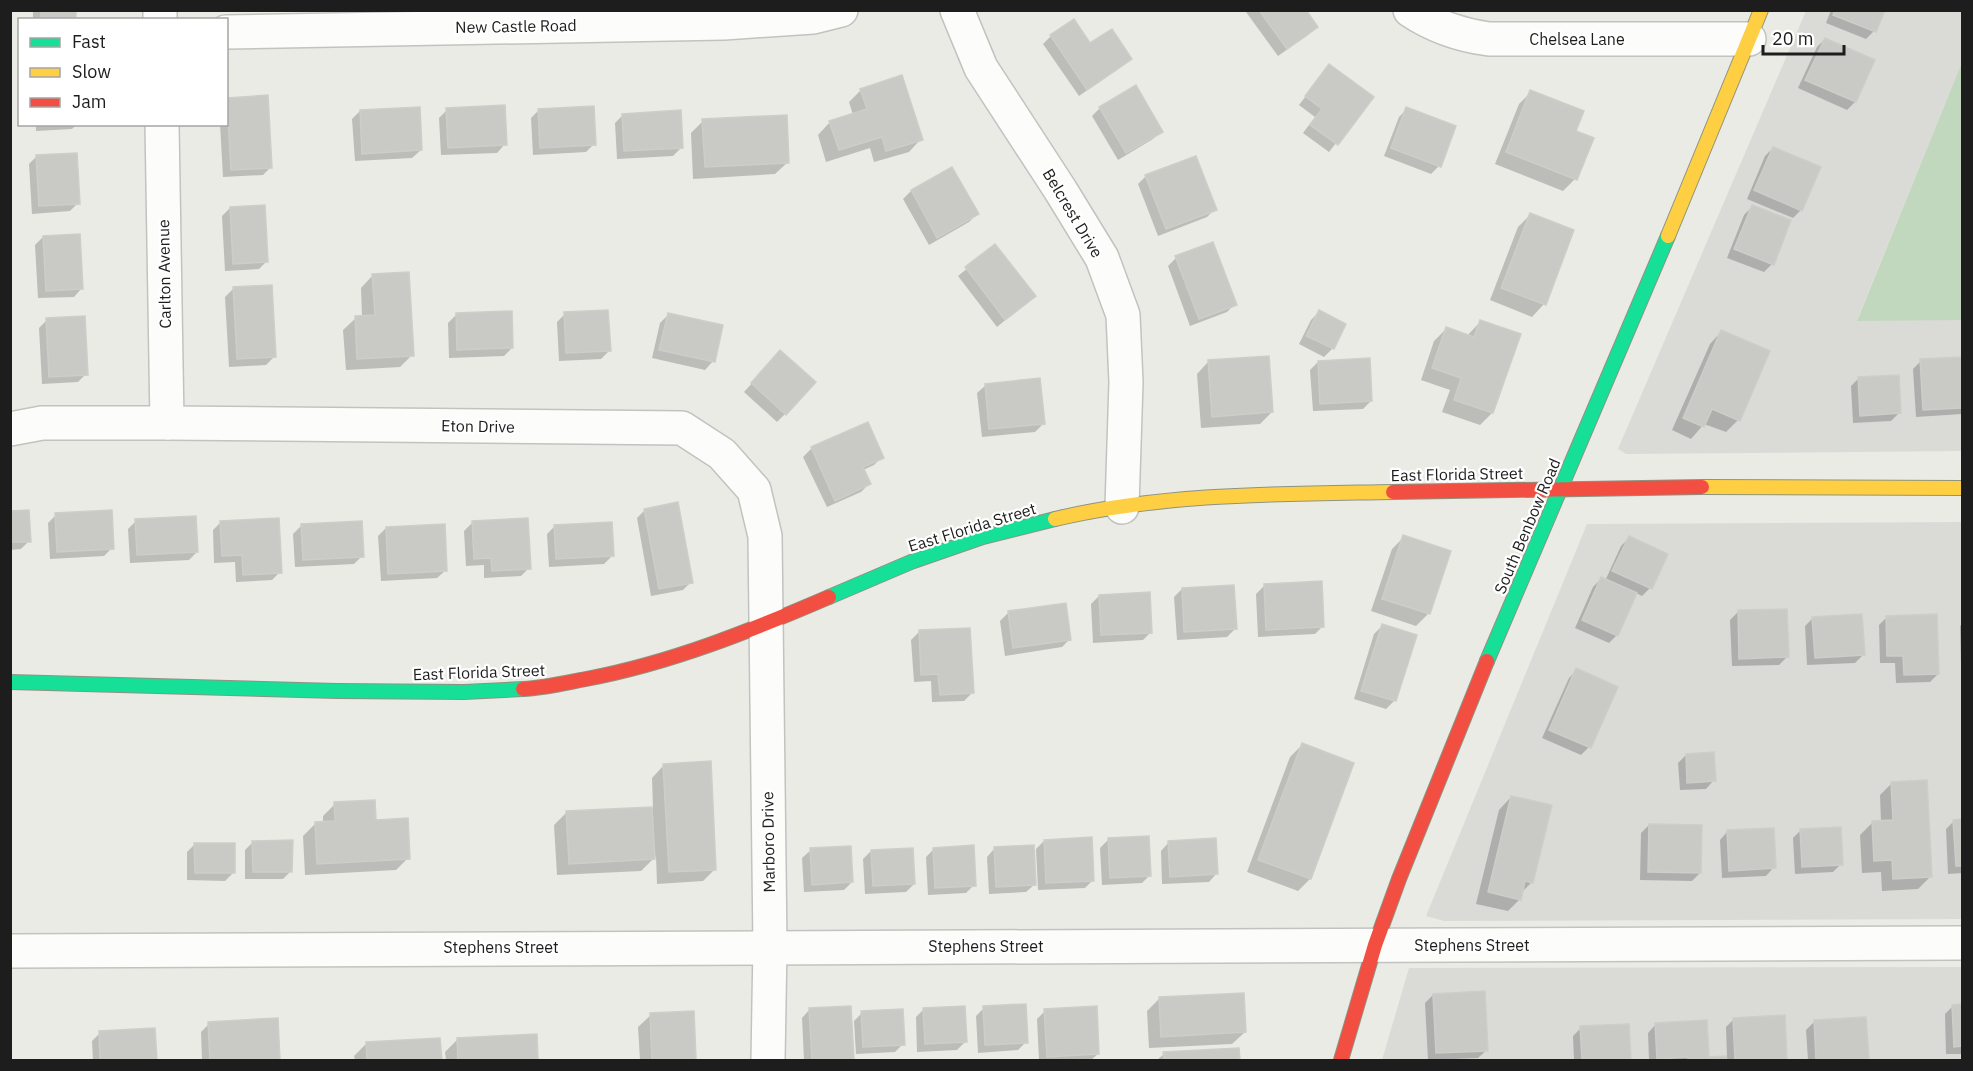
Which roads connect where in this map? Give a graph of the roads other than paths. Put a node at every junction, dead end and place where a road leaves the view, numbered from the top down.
1 (841, 10) edge
2 (957, 10) edge
3 (1410, 10) edge
4 (548, 18) edge
5 (1755, 25) edge
6 (228, 32) edge
7 (162, 126) edge
8 (10, 414) edge
9 (42, 423) junction
10 (167, 423) junction
11 (10, 429) edge
12 (1962, 488) edge
13 (1560, 490) junction
14 (1122, 507) junction
15 (765, 624) junction
16 (10, 682) edge
17 (1962, 943) edge
18 (1374, 945) junction
19 (770, 946) junction
20 (10, 951) edge
21 (768, 1060) edge
22 (1341, 1060) edge

1 - 4 street, New Castle Road
2 - 14 street, Belcrest Drive
3 - 5 street, Chelsea Lane
4 - 6 street, New Castle Road
5 - 13 main road, South Benbow Road
7 - 10 street, Carlton Avenue
8 - 9 street, Eton Drive
9 - 10 street, Eton Drive
9 - 11 street, Eton Drive
10 - 15 street, Eton Drive
12 - 13 main road, East Florida Street
13 - 14 main road, East Florida Street
13 - 18 main road, South Benbow Road
14 - 15 main road, East Florida Street
15 - 16 main road, East Florida Street
15 - 19 street, Marboro Drive
17 - 18 street, Stephens Street
18 - 19 street, Stephens Street
18 - 22 main road, South Benbow Road
19 - 20 street, Stephens Street
19 - 21 street, Marboro Drive

